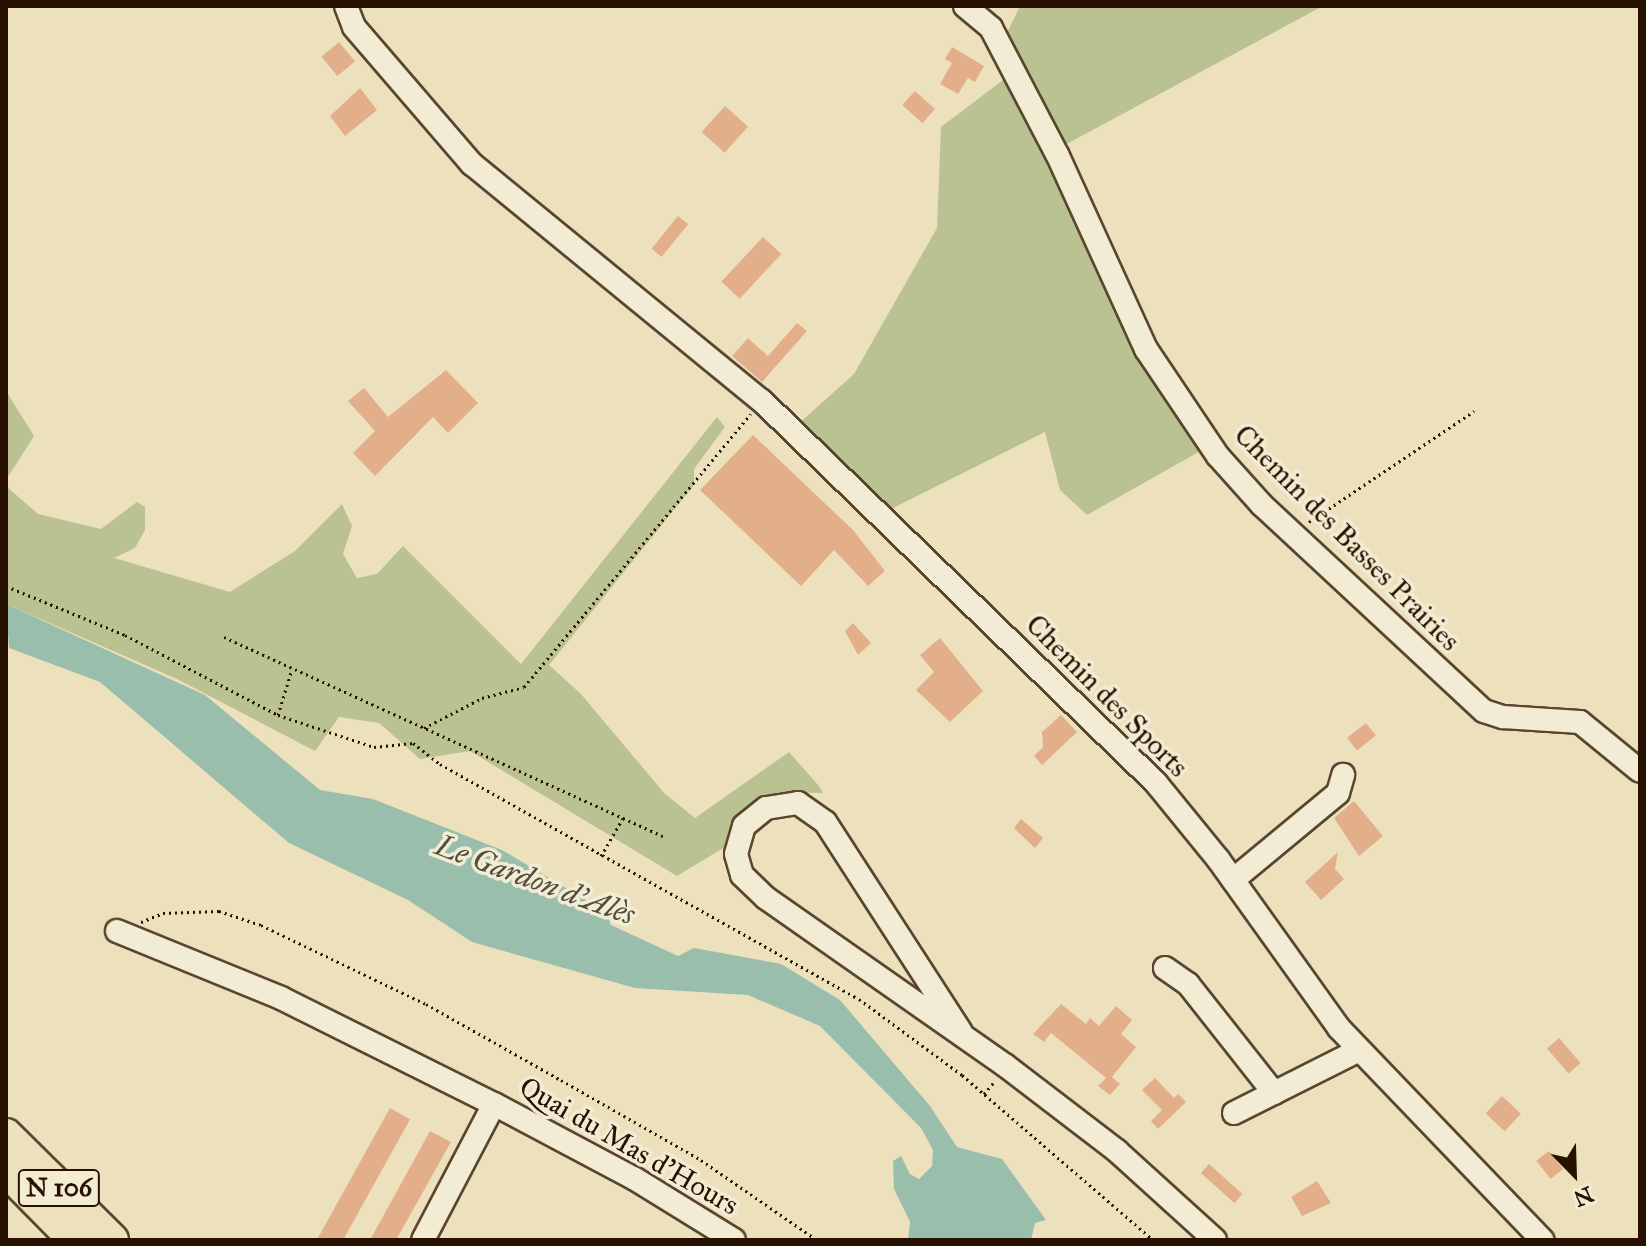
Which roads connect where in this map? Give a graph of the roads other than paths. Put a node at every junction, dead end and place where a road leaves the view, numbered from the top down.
1 (346, 6) edge
2 (965, 6) edge
3 (1640, 771) edge
4 (1343, 775) dead end
5 (1233, 880) junction
6 (117, 931) road end
7 (1165, 968) dead end
8 (961, 1032) junction
9 (1359, 1050) junction
10 (1274, 1093) junction
11 (494, 1104) junction
12 (1234, 1113) dead end
13 (6, 1135) edge
14 (6, 1170) edge
15 (75, 1240) edge
16 (112, 1240) edge
17 (423, 1240) edge
18 (734, 1240) edge
19 (1215, 1240) edge
20 (1542, 1240) edge

1 - 5 street, Chemin des Sports
2 - 3 street, Chemin des Basses Prairies
4 - 5 street
5 - 9 street, Chemin des Sports
6 - 11 street, Quai du Mas d'Hours
7 - 10 street
8 - 8 street
8 - 19 street
9 - 10 street
9 - 20 street, Chemin des Sports
10 - 12 street
11 - 17 street
11 - 18 street, Quai du Mas d'Hours
13 - 16 highway, N 106
14 - 15 highway, N 106

